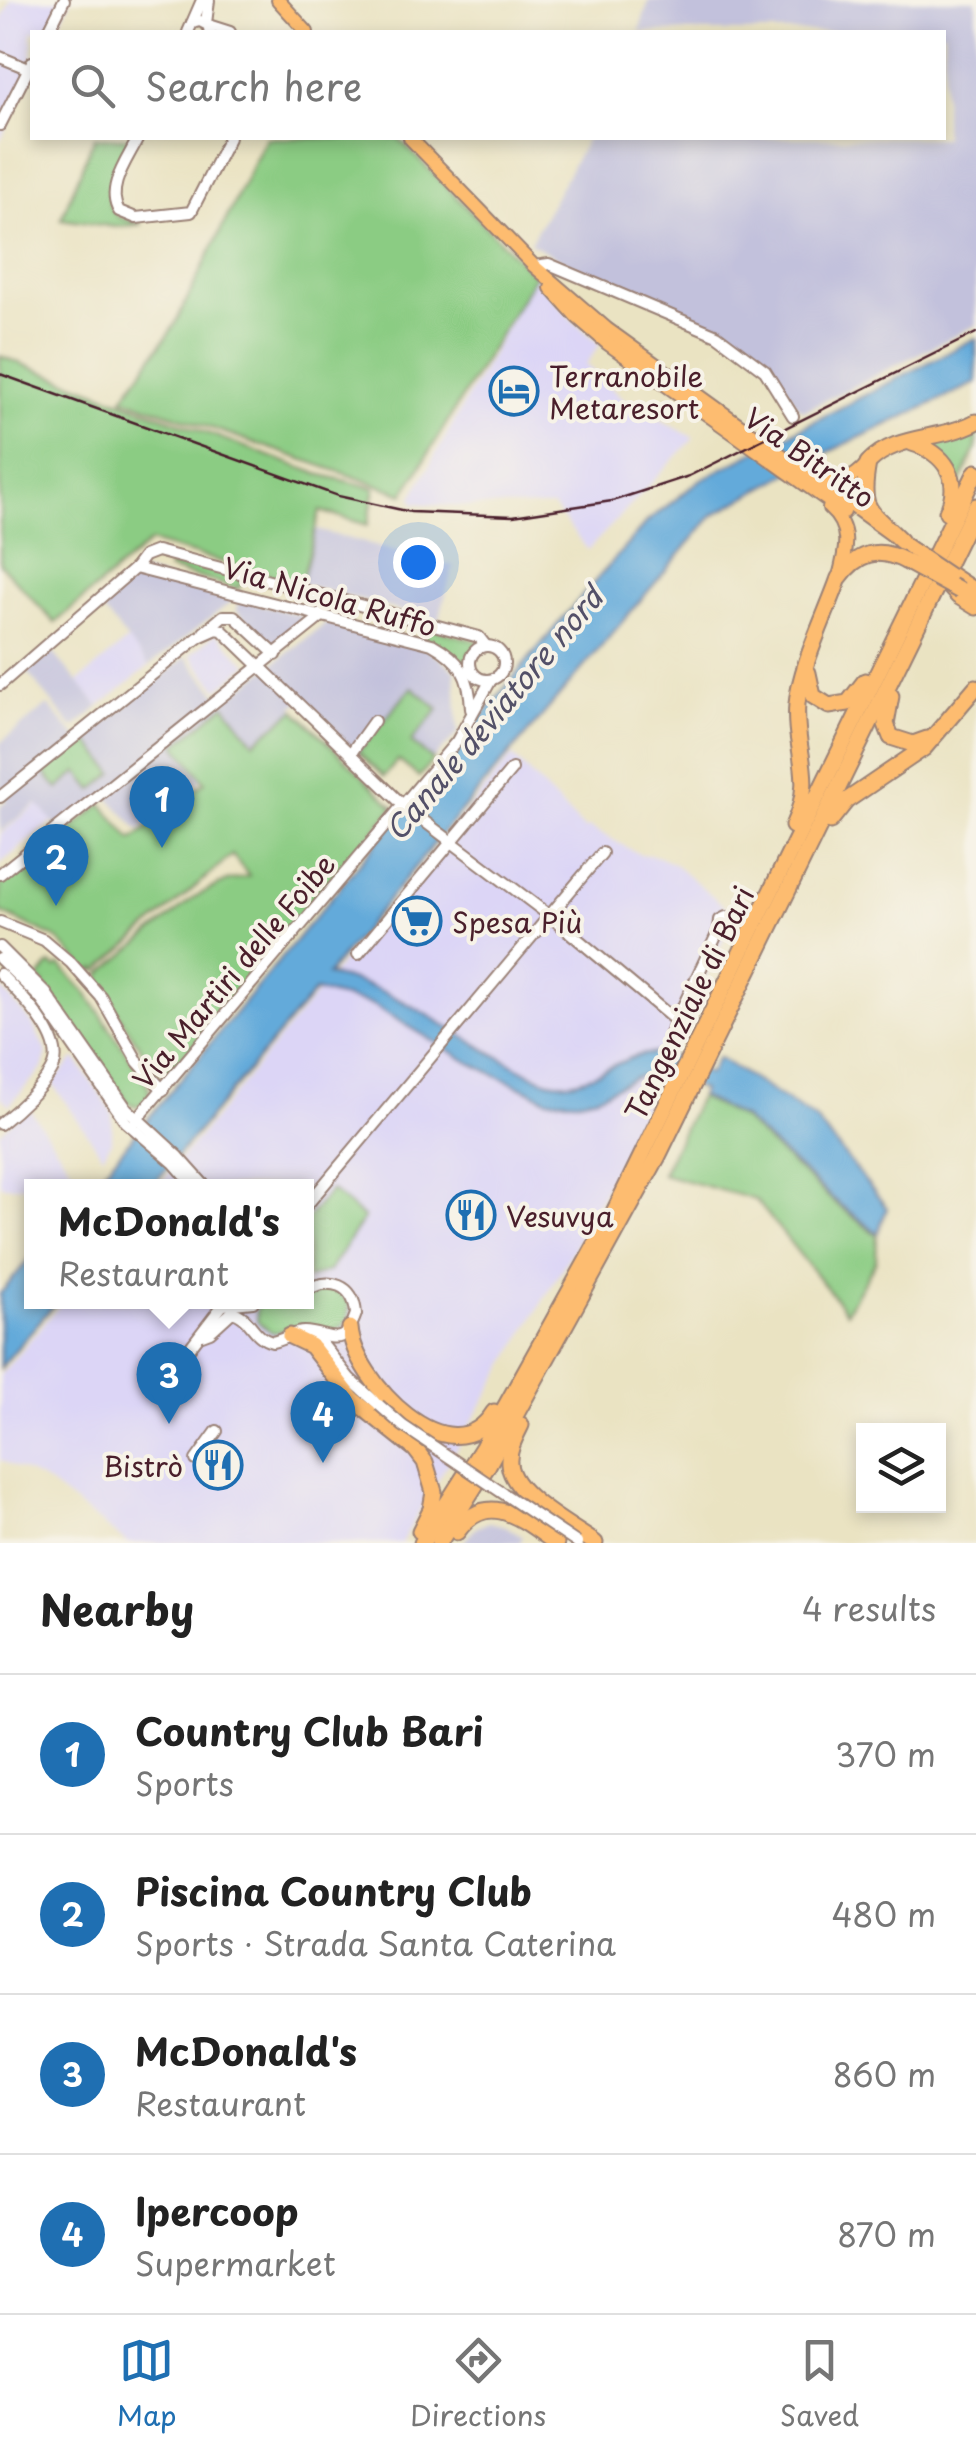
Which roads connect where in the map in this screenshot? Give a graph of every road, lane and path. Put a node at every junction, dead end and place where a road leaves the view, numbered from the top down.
1 (64, 0) edge
2 (206, 0) edge
3 (282, 2) edge
4 (208, 27) edge
5 (49, 30) edge
6 (189, 30) edge
7 (304, 30) edge
8 (0, 57) edge
9 (30, 66) edge
10 (30, 68) edge
11 (0, 126) edge
12 (137, 140) edge
13 (228, 140) edge
14 (412, 140) edge
15 (534, 266) junction
16 (581, 278) junction
17 (570, 296) junction
18 (794, 416) dead end
19 (724, 420) junction
20 (976, 422) edge
21 (908, 442) junction
22 (868, 463) junction
23 (976, 472) edge
24 (976, 506) edge
25 (976, 530) edge
26 (938, 550) junction
27 (906, 552) junction
28 (135, 568) junction
29 (839, 578) junction
30 (957, 582) edge
31 (922, 583) junction
32 (328, 596) junction
33 (976, 604) edge
34 (322, 616) junction
35 (920, 621) junction
36 (422, 622) junction
37 (199, 637) junction
38 (417, 639) junction
39 (486, 646) junction
40 (276, 655) junction
41 (809, 662) junction
42 (261, 667) junction
43 (467, 673) junction
44 (491, 680) junction
45 (0, 686) edge
46 (976, 687) edge
47 (471, 712) junction
48 (374, 720) dead end
49 (935, 734) junction
50 (350, 753) junction
51 (512, 769) dead end
52 (0, 797) edge
53 (404, 806) junction
54 (448, 840) junction
55 (602, 853) dead end
56 (800, 866) junction
57 (0, 874) edge
58 (550, 916) junction
59 (0, 922) edge
60 (720, 930) dead end
61 (748, 940) junction
62 (0, 947) edge
63 (358, 954) dead end
64 (0, 959) edge
65 (0, 974) edge
66 (676, 1022) junction
67 (668, 1036) dead end
68 (696, 1064) junction
69 (163, 1090) junction
70 (0, 1124) edge
71 (137, 1124) junction
72 (176, 1160) junction
73 (189, 1179) edge
74 (197, 1179) edge
75 (314, 1197) edge
76 (314, 1287) edge
77 (220, 1309) edge
78 (252, 1309) edge
79 (249, 1321) junction
80 (346, 1332) junction
81 (202, 1335) junction
82 (290, 1336) junction
83 (316, 1336) junction
84 (168, 1371) dead end
85 (529, 1379) junction
86 (154, 1387) dead end
87 (169, 1391) dead end
88 (379, 1404) junction
89 (217, 1431) dead end
90 (196, 1460) dead end
91 (411, 1543) edge
92 (422, 1543) edge
93 (439, 1543) edge
94 (449, 1543) edge
95 (556, 1543) edge
96 (576, 1543) edge
97 (595, 1543) edge

1 - 5 street
2 - 4 street
2 - 6 street
3 - 7 main road
4 - 6 street
8 - 9 street
10 - 11 street
12 - 13 street
14 - 15 main road, Via Bitritto
15 - 16 street
15 - 17 main road, Via Bitritto
15 - 19 main road, Via Bitritto
16 - 17 street
16 - 18 street
17 - 19 main road, Via Bitritto
19 - 22 main road
19 - 27 main road, Via Bitritto
19 - 29 main road
20 - 21 highway
21 - 22 highway
21 - 26 highway
22 - 27 highway
23 - 26 highway, Tangenziale di Bari
24 - 30 highway, Tangenziale di Bari
25 - 30 highway
26 - 31 highway, Tangenziale di Bari
27 - 29 highway
27 - 30 highway, bridge
28 - 32 street, Via Nicola Ruffo
28 - 34 street, Via Nicola Ruffo
28 - 45 street, Via Nicola Ruffo
29 - 41 highway
30 - 33 highway
30 - 35 highway, Tangenziale di Bari
31 - 41 highway
31 - 61 highway, Tangenziale di Bari
32 - 34 street
32 - 36 street, Via Nicola Ruffo
34 - 38 street, Via Nicola Ruffo
34 - 40 street
35 - 49 highway
35 - 56 highway, Tangenziale di Bari
36 - 38 street
36 - 39 street, Via Nicola Ruffo
37 - 40 street
37 - 42 street
37 - 52 street
38 - 43 street, Via Nicola Ruffo
39 - 43 street
39 - 44 street
40 - 42 street
41 - 61 highway
42 - 50 street
42 - 57 street
43 - 44 street
43 - 47 street
44 - 47 street, Via Martiri delle Foibe
46 - 49 highway
47 - 53 street, Via Martiri delle Foibe
48 - 50 street
49 - 56 highway
50 - 53 street
51 - 54 street
53 - 54 street
53 - 69 street, Via Martiri delle Foibe
54 - 58 street
54 - 63 street
55 - 58 street
56 - 68 highway, Tangenziale di Bari
58 - 66 street
58 - 75 street
59 - 69 street
60 - 66 street
61 - 68 highway, Tangenziale di Bari
62 - 71 street
64 - 71 street
65 - 70 street
66 - 67 street
68 - 85 highway, Tangenziale di Bari
69 - 71 street, Via Martiri delle Foibe
71 - 72 street
72 - 73 street
72 - 74 street
76 - 80 street
77 - 81 street
78 - 79 street
79 - 81 street
79 - 82 street
80 - 83 street
80 - 85 highway
80 - 88 street
81 - 84 street
82 - 83 street
82 - 91 highway
83 - 88 street
85 - 92 highway, Tangenziale di Bari
85 - 93 highway, Tangenziale di Bari
85 - 97 highway
86 - 87 street
88 - 96 street, bridge
89 - 90 street
94 - 95 highway

